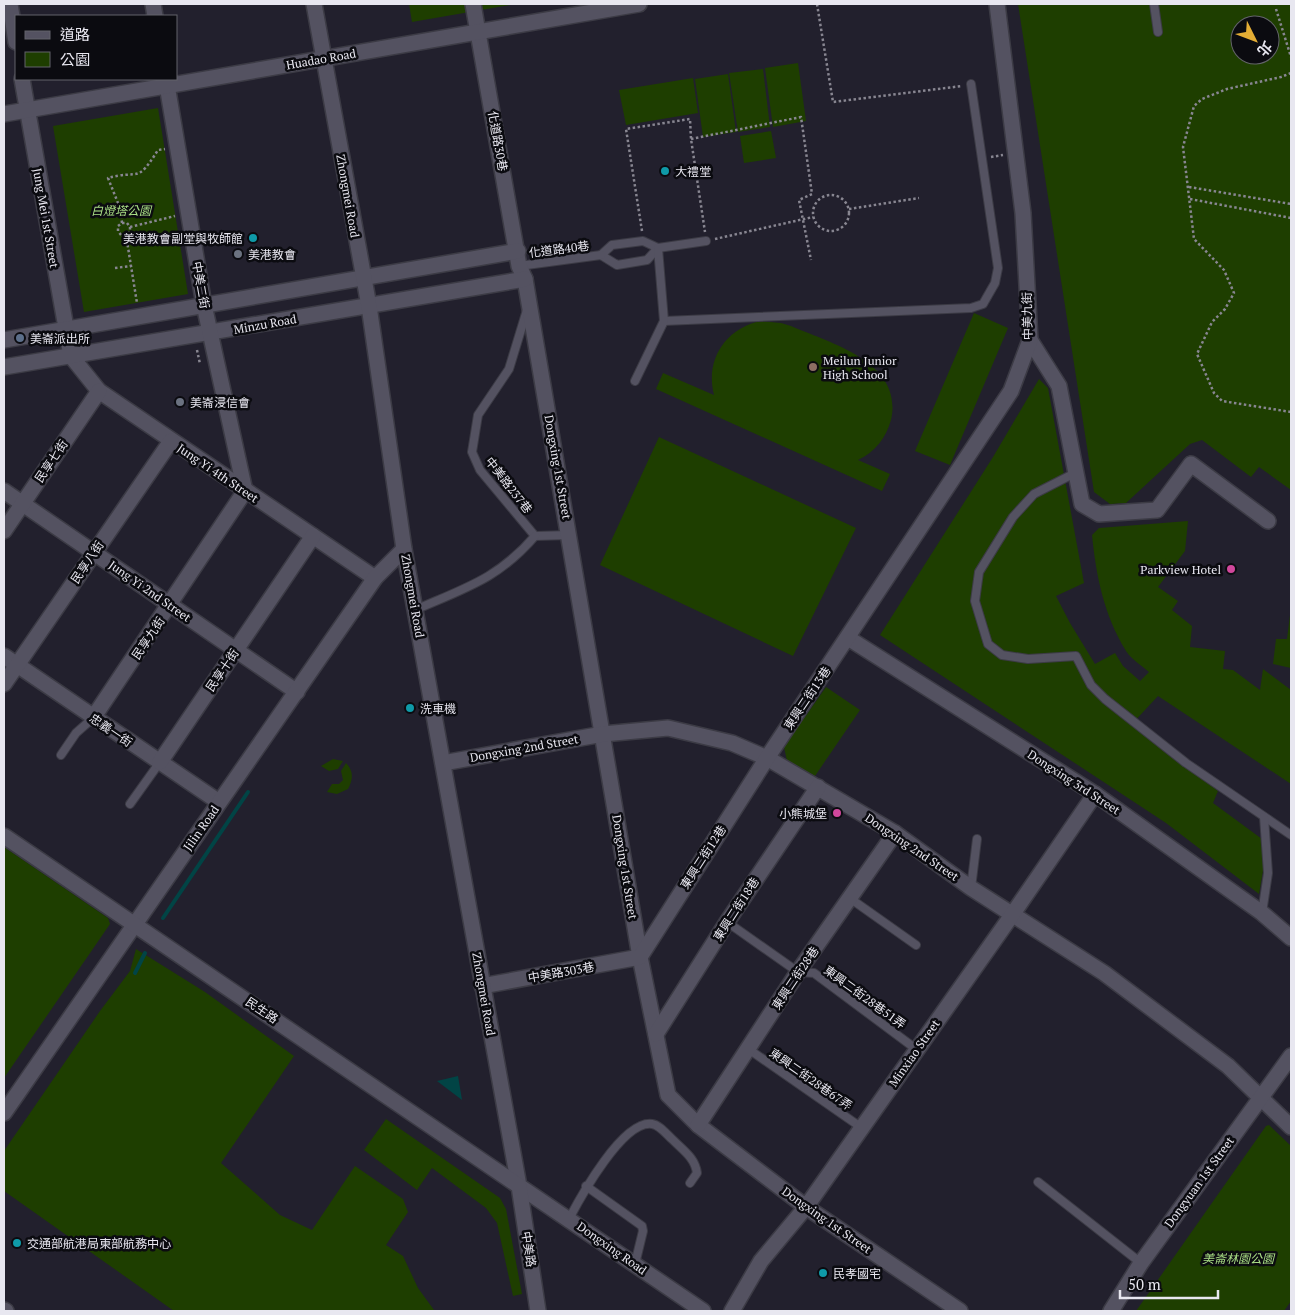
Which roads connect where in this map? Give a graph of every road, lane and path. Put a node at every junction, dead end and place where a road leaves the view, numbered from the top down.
1 (10, 4) edge
2 (314, 4) edge
3 (473, 4) edge
4 (633, 4) edge
5 (817, 4) edge
6 (997, 4) edge
7 (1154, 4) edge
8 (1276, 9) dead end
9 (478, 31) junction
10 (1158, 32) dead end
11 (15, 36) edge
12 (1291, 57) edge
13 (324, 60) junction
14 (1291, 73) edge
15 (22, 80) edge
16 (166, 82) edge
17 (971, 84) joint
18 (28, 110) junction
19 (4, 114) edge
20 (691, 139) junction
21 (177, 146) junction
22 (1016, 154) junction
23 (982, 158) junction
24 (1188, 187) junction
25 (919, 198) dead end
26 (1190, 199) junction
27 (1291, 204) edge
28 (848, 209) junction
29 (189, 212) junction
30 (802, 217) junction
31 (813, 217) junction
32 (1291, 218) edge
33 (122, 223) junction
34 (130, 227) junction
35 (126, 236) junction
36 (643, 241) junction
37 (706, 241) junction
38 (658, 248) junction
39 (601, 255) junction
40 (811, 260) dead end
41 (521, 265) junction
42 (131, 266) junction
43 (115, 268) dead end
44 (363, 277) junction
45 (529, 303) junction
46 (204, 305) junction
47 (369, 306) junction
48 (139, 315) junction
49 (664, 321) junction
50 (65, 328) junction
51 (210, 333) junction
52 (4, 340) edge
53 (1030, 340) junction
54 (197, 350) dead end
55 (71, 356) junction
56 (200, 364) dead end
57 (4, 367) edge
58 (635, 381) dead end
59 (99, 391) junction
60 (1291, 412) edge
61 (171, 441) junction
62 (1075, 474) junction
63 (244, 490) junction
64 (4, 491) edge
65 (22, 503) junction
66 (1268, 521) dead end
67 (4, 531) edge
68 (570, 535) junction
69 (312, 536) junction
70 (535, 536) junction
71 (404, 549) junction
72 (94, 552) junction
73 (375, 578) junction
74 (170, 605) junction
75 (415, 610) junction
76 (848, 638) junction
77 (236, 650) junction
78 (4, 656) edge
79 (17, 665) junction
80 (4, 684) edge
81 (296, 692) junction
82 (93, 718) junction
83 (603, 734) junction
84 (61, 755) dead end
85 (767, 758) junction
86 (160, 762) junction
87 (443, 763) junction
88 (818, 787) junction
89 (1094, 794) junction
90 (219, 802) junction
91 (130, 804) dead end
92 (1264, 817) junction
93 (896, 833) junction
94 (1291, 835) edge
95 (4, 836) edge
96 (978, 839) dead end
97 (971, 888) junction
98 (851, 899) junction
99 (1262, 913) junction
100 (1012, 915) junction
101 (134, 922) junction
102 (726, 922) junction
103 (1291, 938) edge
104 (916, 945) dead end
105 (640, 957) junction
106 (798, 972) junction
107 (482, 986) junction
108 (656, 1034) junction
109 (747, 1048) junction
110 (916, 1049) junction
111 (1291, 1056) edge
112 (1261, 1097) junction
113 (4, 1113) edge
114 (698, 1125) junction
115 (1291, 1127) edge
116 (862, 1128) junction
117 (1038, 1182) dead end
118 (690, 1183) dead end
119 (519, 1186) junction
120 (586, 1186) junction
121 (806, 1207) junction
122 (569, 1218) junction
123 (1141, 1263) junction
124 (635, 1264) junction
125 (538, 1311) edge
126 (703, 1311) edge
127 (732, 1311) edge
128 (960, 1311) edge
129 (1111, 1311) edge

1 - 11 street
2 - 13 street, Zhongmei Road
3 - 9 street, 化道路30巷
4 - 9 street, Huadao Road
5 - 17 path
6 - 22 street, 中美九街
7 - 10 lane
8 - 12 path
9 - 13 street, Huadao Road
9 - 41 street, 化道路30巷
13 - 16 street, Huadao Road
13 - 44 street, Zhongmei Road
14 - 24 path
15 - 18 street, Jung Mei 1st Street
16 - 18 street, Huadao Road
16 - 21 street, 中美二街
17 - 23 lane
18 - 19 street, Huadao Road
18 - 50 street, Jung Mei 1st Street
20 - 30 path
20 - 36 path
20 - 37 path
21 - 29 street, 中美二街
21 - 33 path
22 - 23 path
22 - 53 street, 中美九街
23 - 49 lane
24 - 26 path
24 - 27 path
25 - 28 path
26 - 32 path
26 - 60 path
28 - 31 path
28 - 31 path
29 - 34 path
29 - 46 street, 中美二街
30 - 31 path
30 - 37 path
30 - 40 path
33 - 34 path
33 - 35 path
34 - 35 path
35 - 42 path
36 - 38 lane
36 - 39 lane
37 - 38 lane
38 - 39 lane
38 - 49 lane
39 - 41 lane, 化道路40巷
41 - 44 street
41 - 45 street, Dongxing 1st Street
41 - 47 street, Minzu Road
42 - 43 path
42 - 48 path
44 - 46 street
44 - 47 street, Zhongmei Road
45 - 68 street, Dongxing 1st Street
45 - 70 lane, 中美路237巷
46 - 48 street
46 - 51 street, 中美二街
47 - 51 street, Minzu Road
47 - 71 street, Zhongmei Road
48 - 50 street
49 - 58 lane
50 - 52 street
50 - 55 street, Jung Mei 1st Street
51 - 55 street, Minzu Road
51 - 63 street, 中美二街
53 - 62 street
53 - 76 street, 中美九街
54 - 56 path
55 - 57 street, Minzu Road
55 - 59 street, Jung Yi 4th Street
59 - 61 street, Jung Yi 4th Street
59 - 65 street, 民享七街
61 - 63 street, Jung Yi 4th Street
61 - 72 street, 民享八街
62 - 66 street
62 - 92 lane
63 - 69 street, Jung Yi 4th Street
63 - 74 street, 民享九街
64 - 65 street, Jung Yi 2nd Street
65 - 67 street, 民享七街
65 - 72 street, Jung Yi 2nd Street
68 - 70 lane
68 - 83 street, Dongxing 1st Street
69 - 73 street, Jung Yi 4th Street
69 - 77 street, 民享十街
70 - 75 lane
71 - 73 street, Jilin Road
71 - 75 street, Zhongmei Road
72 - 74 street, Jung Yi 2nd Street
72 - 79 street, 民享八街
73 - 81 street, Jilin Road
74 - 77 street, Jung Yi 2nd Street
74 - 82 street, 民享九街
75 - 87 street, Zhongmei Road
76 - 85 street, 東興二街13巷
76 - 89 street, Dongxing 3rd Street
77 - 81 street, Jung Yi 2nd Street
77 - 86 street, 民享十街
78 - 79 street, 忠義一街
79 - 80 street, 民享八街
79 - 82 street, 忠義一街
81 - 90 street, Jilin Road
82 - 84 lane, 民享九街
82 - 86 street, 忠義一街
83 - 85 street, Dongxing 2nd Street
83 - 87 street, Dongxing 2nd Street
83 - 105 street, Dongxing 1st Street
85 - 88 street, Dongxing 2nd Street
85 - 105 street, 東興二街12巷
86 - 90 street, 忠義一街
86 - 91 lane, 民享十街
87 - 107 street, Zhongmei Road
88 - 93 street, Dongxing 2nd Street
88 - 102 street, 東興二街18巷
89 - 99 street, Dongxing 3rd Street
89 - 100 street, Minxiao Street
90 - 101 street, Jilin Road
92 - 94 lane
92 - 99 lane
93 - 97 street, Dongxing 2nd Street
93 - 98 street, 東興二街28巷
95 - 101 street, 民生路
96 - 97 lane
97 - 100 street, Dongxing 2nd Street
98 - 104 lane
98 - 106 street, 東興二街28巷
99 - 103 street, Dongxing 3rd Street
100 - 110 street, Minxiao Street
100 - 112 street, Dongxing 2nd Street
101 - 113 street, Jilin Road
101 - 119 street, 民生路
102 - 106 lane, 東興二街28巷51弄
102 - 108 street, 東興二街18巷
105 - 107 street, 中美路303巷
105 - 108 street, Dongxing 1st Street
106 - 109 street, 東興二街28巷
106 - 110 lane, 東興二街28巷51弄
107 - 119 street, Zhongmei Road
108 - 114 street, Dongxing 1st Street
109 - 114 street, 東興二街28巷
109 - 116 lane, 東興二街28巷67弄
110 - 116 street, Minxiao Street
111 - 112 street, Dongyuan 1st Street
112 - 115 street, Dongxing 2nd Street
112 - 123 street, Dongyuan 1st Street
114 - 121 street, Dongxing 1st Street
116 - 121 street, Minxiao Street
117 - 123 lane
118 - 120 lane
119 - 122 street, Dongxing Road
119 - 125 street, 中美路
120 - 122 lane
120 - 124 lane
121 - 127 street, Minxiao Street
121 - 128 street, Dongxing 1st Street
122 - 124 street, Dongxing Road
123 - 129 street, Dongyuan 1st Street
124 - 126 street, Dongxing Road

